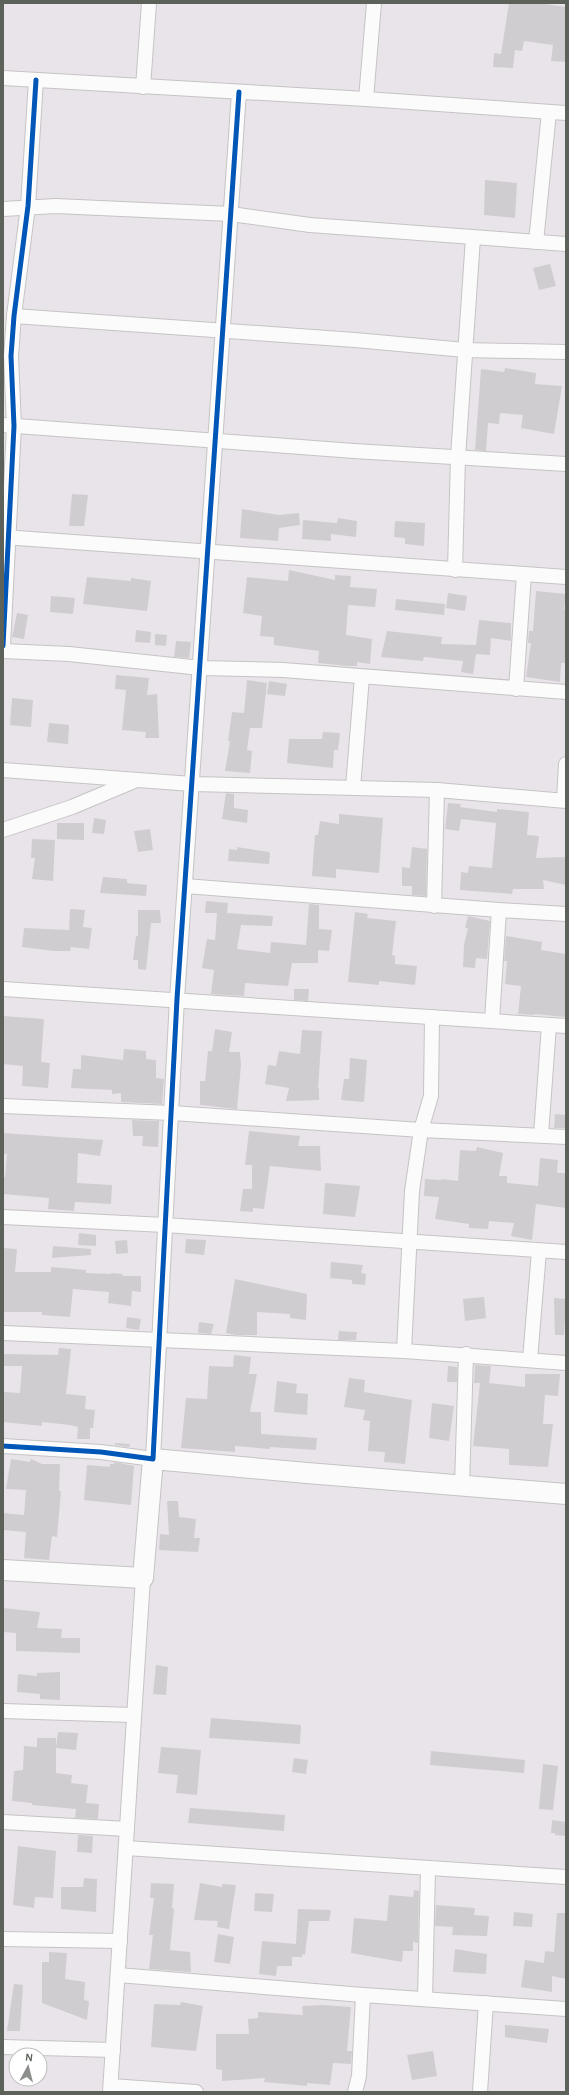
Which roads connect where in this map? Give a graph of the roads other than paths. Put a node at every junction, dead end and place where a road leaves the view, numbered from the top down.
1 (149, 3) edge
2 (374, 3) edge
3 (3, 78) edge
4 (36, 80) junction
5 (143, 87) junction
6 (239, 92) junction
7 (366, 99) junction
8 (549, 112) junction
9 (566, 113) edge
10 (28, 206) junction
11 (3, 209) edge
12 (231, 214) junction
13 (472, 238) junction
14 (536, 242) junction
15 (566, 244) edge
16 (14, 316) junction
17 (223, 330) junction
18 (465, 350) junction
19 (566, 352) edge
20 (9, 425) edge
21 (216, 440) junction
22 (458, 457) junction
23 (566, 464) edge
24 (6, 538) edge
25 (208, 552) junction
26 (455, 570) junction
27 (524, 574) junction
28 (566, 577) edge
29 (3, 646) edge
30 (3, 651) edge
31 (201, 668) junction
32 (362, 677) junction
33 (516, 689) junction
34 (566, 692) edge
35 (566, 764) edge
36 (3, 770) edge
37 (134, 780) junction
38 (192, 784) junction
39 (353, 787) junction
40 (437, 790) junction
41 (565, 800) edge
42 (3, 830) edge
43 (186, 886) junction
44 (434, 906) junction
45 (498, 910) junction
46 (566, 914) edge
47 (3, 989) edge
48 (177, 999) junction
49 (432, 1017) junction
50 (492, 1021) junction
51 (549, 1025) junction
52 (566, 1026) edge
53 (3, 1106) edge
54 (172, 1113) junction
55 (421, 1130) junction
56 (541, 1135) junction
57 (566, 1137) edge
58 (3, 1217) edge
59 (166, 1225) junction
60 (409, 1242) junction
61 (539, 1251) junction
62 (566, 1252) edge
63 (3, 1333) edge
64 (159, 1341) junction
65 (404, 1351) junction
66 (466, 1354) junction
67 (530, 1360) junction
68 (566, 1362) edge
69 (3, 1446) edge
70 (153, 1459) junction
71 (462, 1486) junction
72 (566, 1494) edge
73 (3, 1570) edge
74 (143, 1578) junction
75 (3, 1711) edge
76 (133, 1715) junction
77 (3, 1822) edge
78 (127, 1829) junction
79 (126, 1848) junction
80 (428, 1869) junction
81 (566, 1877) edge
82 (3, 1939) edge
83 (120, 1941) junction
84 (118, 1974) junction
85 (363, 1995) junction
86 (425, 1999) junction
87 (486, 2003) junction
88 (566, 2009) edge
89 (3, 2047) edge
90 (113, 2050) junction
91 (110, 2089) edge
92 (196, 2092) edge
93 (355, 2092) edge
94 (480, 2092) edge

1 - 5 street
2 - 7 street
3 - 4 street
4 - 5 street
4 - 10 street
5 - 6 street
6 - 7 street
6 - 12 street
7 - 8 street
8 - 9 street
8 - 14 street
10 - 11 street
10 - 12 street
10 - 16 street
12 - 13 street
12 - 17 street
13 - 14 street
13 - 18 street
14 - 15 street
16 - 17 street
16 - 20 street
17 - 18 street
17 - 21 street
18 - 19 street
18 - 22 street
20 - 21 street
20 - 24 street
21 - 22 street
21 - 25 street
22 - 23 street
22 - 26 street
24 - 25 street
24 - 29 street
25 - 26 street
25 - 31 street
26 - 27 street
27 - 28 street
27 - 33 street
30 - 31 street
31 - 32 street
31 - 38 street
32 - 33 street
32 - 39 street
33 - 34 street
35 - 41 street
36 - 37 street
37 - 38 street
37 - 42 street
38 - 39 street
38 - 43 street
39 - 40 street
40 - 41 street
40 - 44 street
43 - 44 street
43 - 48 street
44 - 45 street
45 - 46 street
45 - 50 street
47 - 48 street
48 - 49 street
48 - 54 street
49 - 50 street
49 - 55 street
50 - 51 street
51 - 52 street
51 - 56 street
53 - 54 street
54 - 55 street
54 - 59 street
55 - 56 street
55 - 60 street
56 - 57 street
58 - 59 street
59 - 60 street
59 - 64 street
60 - 61 street
60 - 65 street
61 - 62 street
61 - 67 street
63 - 64 street
64 - 65 street
64 - 70 street
65 - 66 street
66 - 67 street
66 - 71 street
67 - 68 street
69 - 70 street
70 - 71 main road
70 - 74 main road
71 - 72 main road
73 - 74 main road
74 - 76 street
75 - 76 street
76 - 78 street
77 - 78 street
78 - 79 street
79 - 80 street
79 - 83 street
80 - 81 street
80 - 86 street
82 - 83 street
83 - 84 street
84 - 85 street
84 - 90 street
85 - 86 street
85 - 93 street
86 - 87 street
87 - 88 street
87 - 94 street
89 - 90 street
90 - 91 street
91 - 92 street

